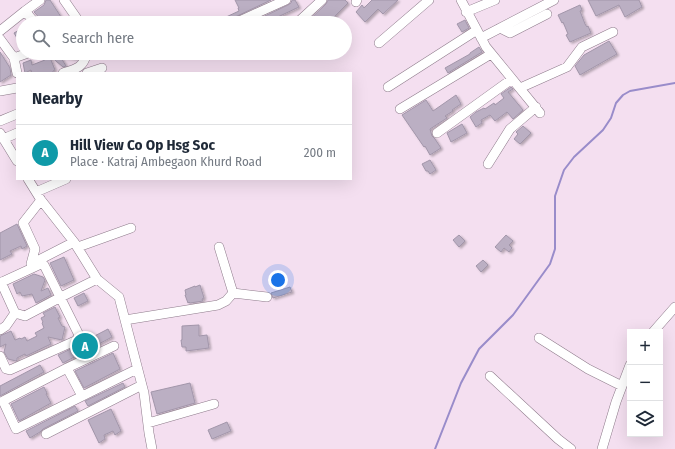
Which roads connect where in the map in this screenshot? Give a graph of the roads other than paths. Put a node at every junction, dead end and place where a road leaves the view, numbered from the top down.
1 (40, 0) edge
2 (64, 0) edge
3 (286, 0) edge
4 (322, 0) edge
5 (429, 0) edge
6 (461, 0) edge
7 (495, 0) edge
8 (554, 0) edge
9 (25, 11) junction
10 (466, 12) junction
11 (547, 14) dead end
12 (19, 16) edge
13 (29, 16) edge
14 (75, 16) edge
15 (251, 16) edge
16 (304, 16) edge
17 (16, 18) edge
18 (500, 28) junction
19 (0, 31) edge
20 (613, 32) dead end
21 (479, 34) junction
22 (0, 39) edge
23 (380, 43) dead end
24 (491, 54) junction
25 (14, 58) joint
26 (85, 60) edge
27 (102, 68) dead end
28 (18, 72) edge
29 (66, 72) edge
30 (90, 72) edge
31 (512, 79) junction
32 (388, 87) dead end
33 (16, 88) edge
34 (520, 88) junction
35 (0, 91) edge
36 (400, 110) dead end
37 (16, 114) edge
38 (0, 121) edge
39 (437, 133) dead end
40 (16, 134) edge
41 (3, 142) edge
42 (16, 160) edge
43 (488, 164) dead end
44 (29, 180) edge
45 (64, 180) edge
46 (38, 196) junction
47 (131, 228) dead end
48 (76, 244) junction
49 (219, 248) dead end
50 (31, 264) junction
51 (98, 279) junction
52 (0, 282) edge
53 (233, 293) junction
54 (61, 296) junction
55 (267, 297) dead end
56 (675, 307) edge
57 (15, 313) junction
58 (125, 320) junction
59 (656, 329) edge
60 (0, 330) edge
61 (539, 338) dead end
62 (114, 346) dead end
63 (0, 356) edge
64 (67, 368) junction
65 (137, 369) junction
66 (627, 373) edge
67 (490, 376) dead end
68 (142, 385) junction
69 (622, 386) junction
70 (82, 396) junction
71 (214, 404) dead end
72 (148, 423) junction
73 (46, 434) dead end
74 (152, 449) edge
75 (571, 449) edge
76 (602, 449) edge

1 - 9 street
2 - 14 street
3 - 15 street
4 - 16 street
5 - 23 street
6 - 10 street
7 - 10 street
8 - 18 street
9 - 12 street
9 - 13 street
10 - 21 street
11 - 18 street
17 - 19 street
18 - 21 street
20 - 34 street
21 - 24 street
21 - 32 street
22 - 25 street
24 - 31 street
24 - 36 street
25 - 28 street
26 - 29 street
27 - 30 street
31 - 34 street
31 - 39 street
33 - 35 street
34 - 43 street
37 - 38 street
40 - 41 street
41 - 42 street
44 - 46 street
45 - 46 street
46 - 48 street
46 - 50 street
47 - 48 street
48 - 50 street
48 - 51 street
49 - 53 street
50 - 52 street
51 - 54 street
51 - 58 street
52 - 54 street
52 - 57 street
53 - 55 street
53 - 58 street
54 - 57 street
54 - 63 street
56 - 59 street
57 - 60 street
58 - 65 street
61 - 69 street
62 - 64 street
64 - 70 street
64 - 70 street
65 - 68 street
65 - 70 street
66 - 69 street
67 - 75 street
68 - 72 street
68 - 73 street
69 - 76 street
71 - 72 street
72 - 74 street

